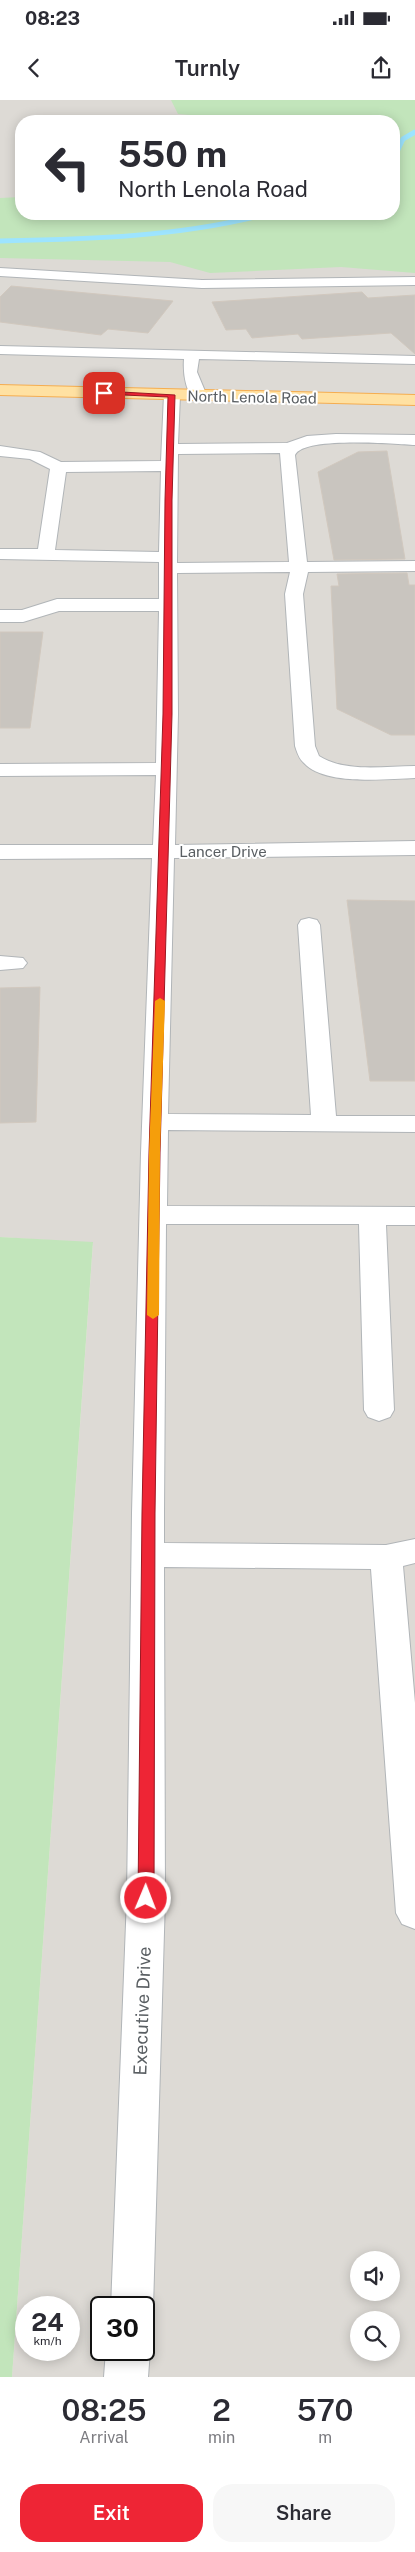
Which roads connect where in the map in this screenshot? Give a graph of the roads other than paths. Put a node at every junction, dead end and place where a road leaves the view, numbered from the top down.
1 (0, 272) edge
2 (415, 281) edge
3 (0, 350) edge
4 (192, 354) junction
5 (415, 360) edge
6 (0, 390) edge
7 (185, 395) junction
8 (415, 400) edge
9 (415, 440) edge
10 (290, 448) junction
11 (0, 451) edge
12 (169, 458) junction
13 (58, 467) junction
14 (0, 554) edge
15 (46, 554) junction
16 (169, 562) junction
17 (415, 566) edge
18 (298, 568) junction
19 (168, 605) junction
20 (0, 616) edge
21 (166, 769) junction
22 (0, 770) edge
23 (415, 772) edge
24 (415, 848) edge
25 (164, 851) junction
26 (0, 852) edge
27 (309, 926) dead end
28 (155, 1122) junction
29 (324, 1123) junction
30 (415, 1124) edge
31 (154, 1216) junction
32 (372, 1216) junction
33 (415, 1216) edge
34 (379, 1410) dead end
35 (400, 1554) edge
36 (149, 1555) junction
37 (415, 1913) edge
38 (132, 2296) edge
39 (127, 2361) edge
40 (126, 2377) edge

1 - 2 street
3 - 4 street
4 - 5 street
4 - 7 street
6 - 7 main road, North Lenola Road
7 - 8 main road, North Lenola Road
7 - 12 street, Executive Drive
9 - 10 street
10 - 12 street
10 - 18 street
11 - 13 street
12 - 13 street
12 - 16 street, Executive Drive
13 - 15 street
14 - 15 street
15 - 16 street
16 - 18 street
16 - 19 street, Executive Drive
17 - 18 street
18 - 23 street
19 - 20 street
19 - 21 street, Executive Drive
21 - 22 street
21 - 25 street, Executive Drive
24 - 25 street, Lancer Drive
25 - 26 street, Lancer Drive
25 - 28 street, Executive Drive
27 - 29 street
28 - 29 street
28 - 31 street, Executive Drive
29 - 30 street
31 - 32 street
31 - 36 street, Executive Drive
32 - 33 street
32 - 34 street
35 - 36 street
35 - 37 street
36 - 38 street, Executive Drive
39 - 40 street

